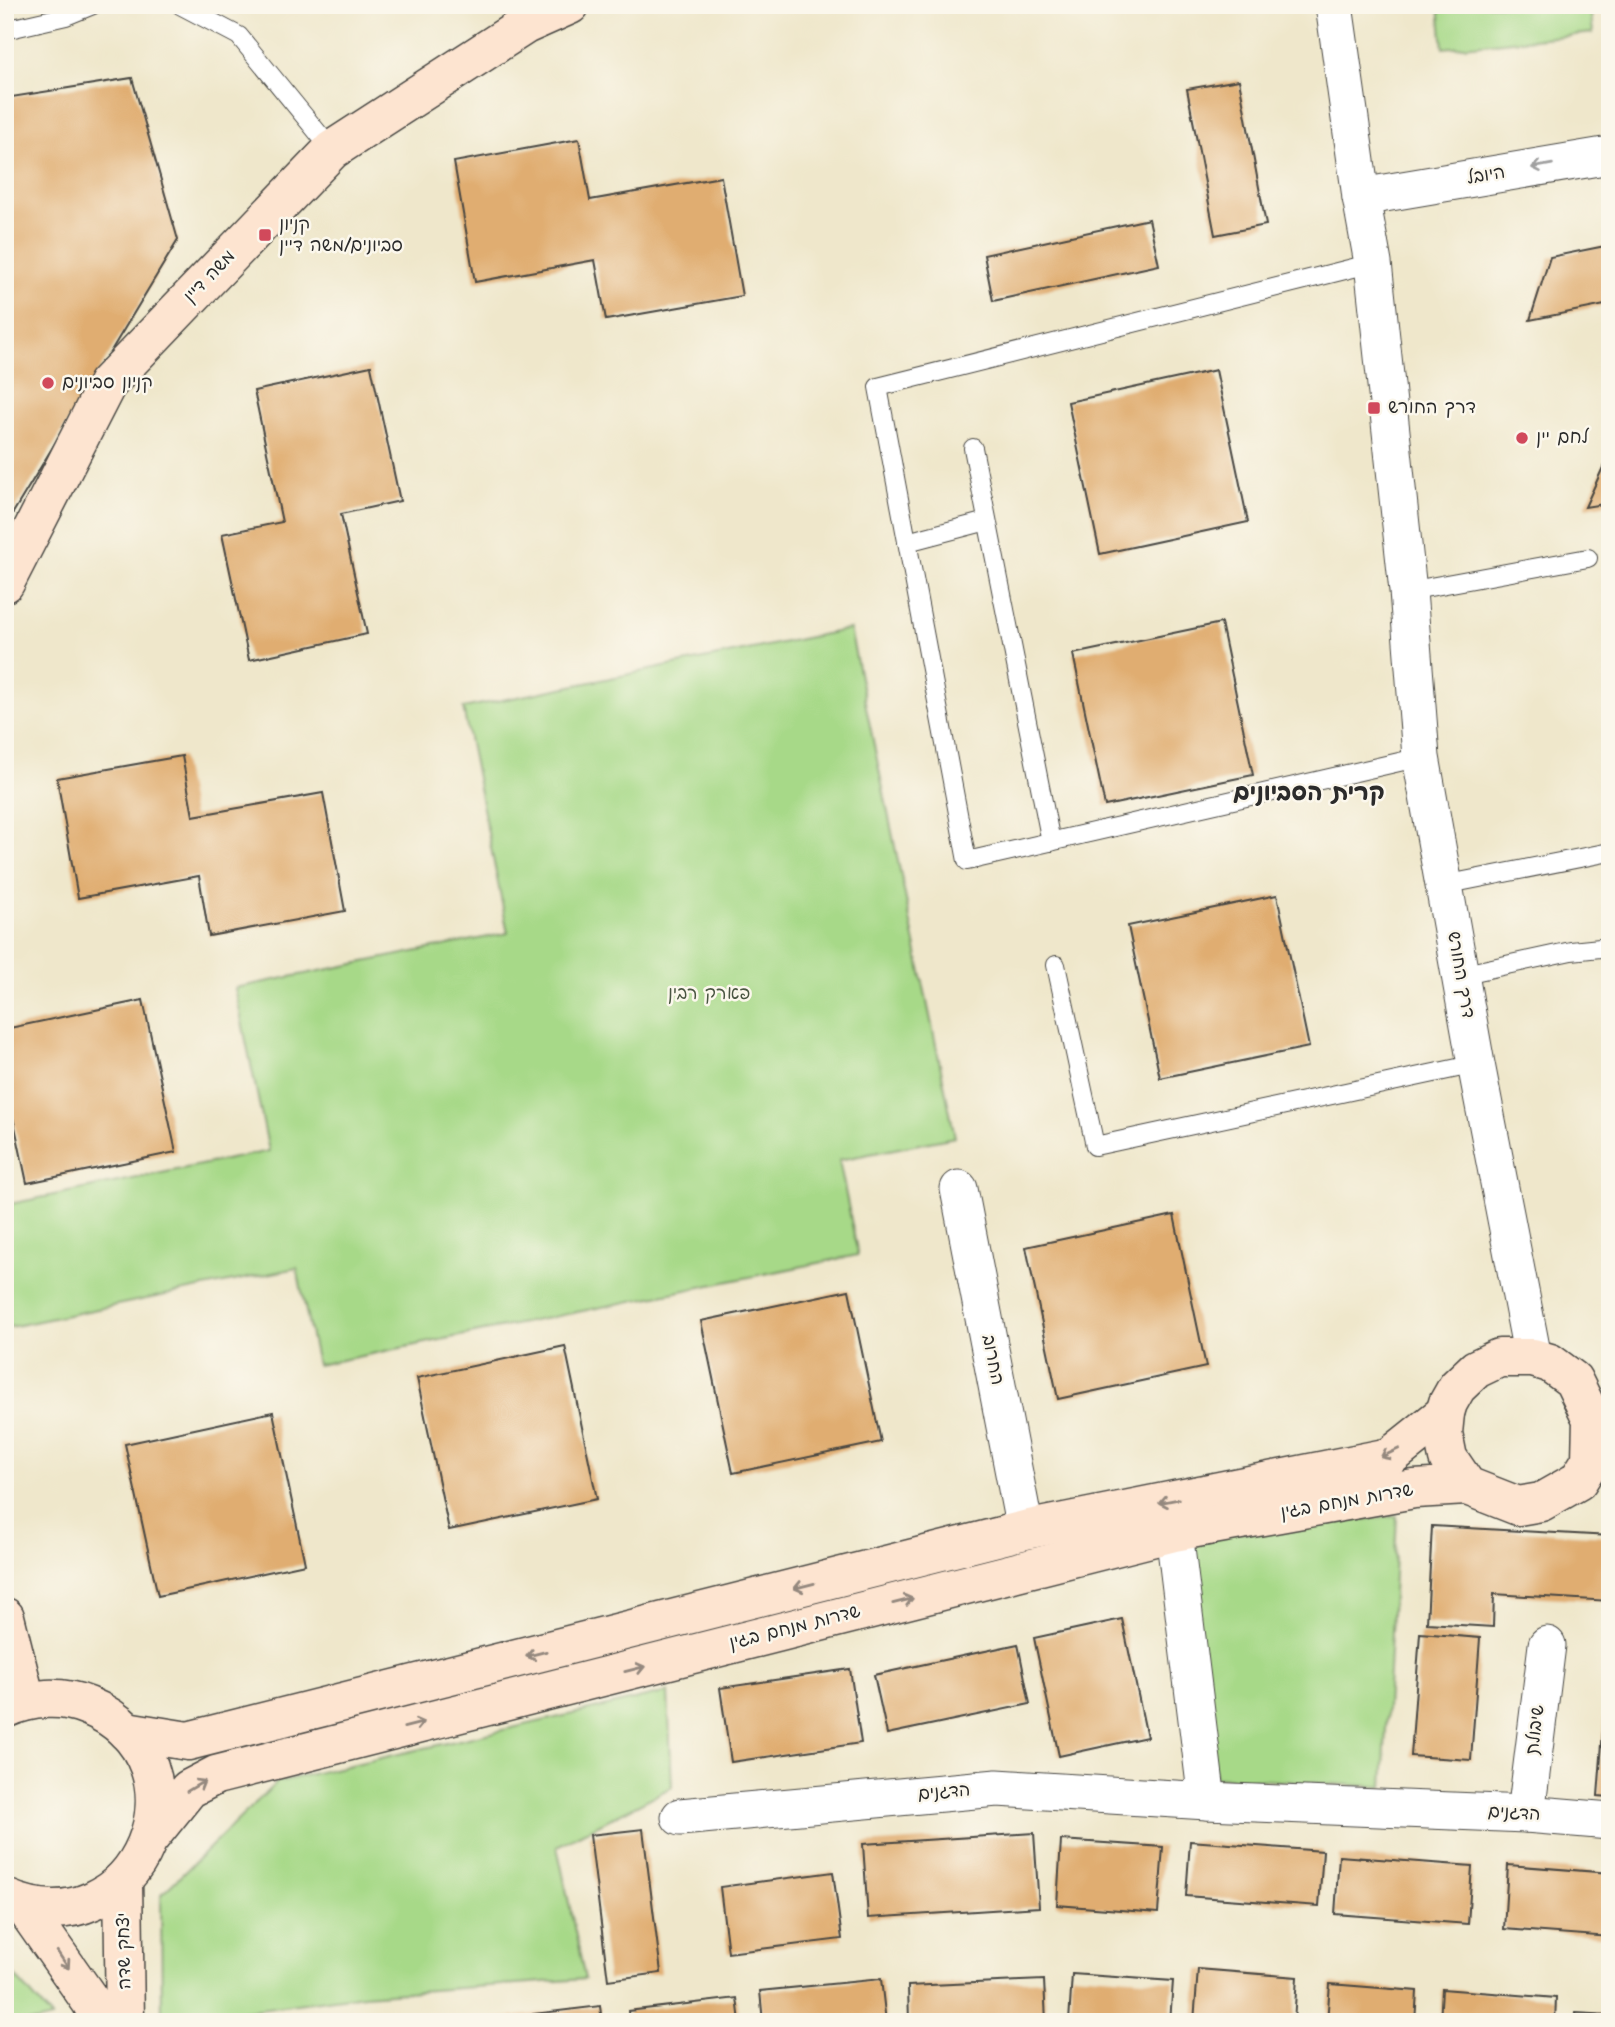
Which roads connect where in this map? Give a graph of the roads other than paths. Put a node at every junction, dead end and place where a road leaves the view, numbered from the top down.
1 (93, 5) edge
2 (180, 5) edge
3 (570, 5) edge
4 (1334, 5) edge
5 (5, 30) edge
6 (332, 150) junction
7 (1610, 155) edge
8 (1361, 197) junction
9 (1373, 263) junction
10 (973, 448) dead end
11 (987, 521) junction
12 (907, 542) junction
13 (1588, 558) dead end
14 (5, 583) edge
15 (1408, 591) junction
16 (1421, 757) junction
17 (1051, 842) junction
18 (1610, 852) edge
19 (1444, 885) junction
20 (1610, 947) edge
21 (1056, 965) dead end
22 (1460, 975) junction
23 (1476, 1064) junction
24 (959, 1189) dead end
25 (1533, 1358) junction
26 (1596, 1397) edge
27 (1445, 1413) junction
28 (1600, 1460) edge
29 (1467, 1486) junction
30 (1025, 1530) junction
31 (1174, 1532) junction
32 (5, 1617) edge
33 (1547, 1645) dead end
34 (16, 1705) edge
35 (126, 1731) junction
36 (1208, 1801) junction
37 (1526, 1814) junction
38 (680, 1817) dead end
39 (1610, 1821) edge
40 (150, 1836) junction
41 (123, 1880) junction
42 (14, 1901) edge
43 (101, 2022) edge
44 (125, 2022) edge

1 - 5 lane
2 - 6 lane
3 - 6 street, משה דיין
4 - 8 street, דרך החורש
6 - 14 street, משה דיין
7 -> 8 street, היובל
8 - 9 street, דרך החורש
9 - 12 lane
9 - 15 street, דרך החורש
10 - 11 lane
11 - 12 lane
11 - 17 lane
12 - 17 lane
13 - 15 lane
15 - 16 street, דרך החורש
16 - 17 lane
16 - 19 street, דרך החורש
18 - 19 lane
19 - 22 street, דרך החורש
20 - 22 lane
21 - 23 lane
22 - 23 street, דרך החורש
23 - 25 street, דרך החורש
24 - 30 street, החרוב
25 - 26 street
25 - 27 street
26 - 28 street
27 - 29 street
27 -> 30 street, שדרות מנחם בגין
28 - 29 street
29 - 31 street, שדרות מנחם בגין
30 -> 35 street, שדרות מנחם בגין
31 - 36 street
40 -> 31 street, שדרות מנחם בגין
32 - 34 street
33 - 37 street, שיבולת
34 - 35 street
35 - 40 street
36 - 37 street, הדגנים
36 - 38 street, הדגנים
37 - 39 street, הדגנים
40 - 41 street
41 - 42 street
41 - 44 street, יצחק שדה
42 -> 43 street

